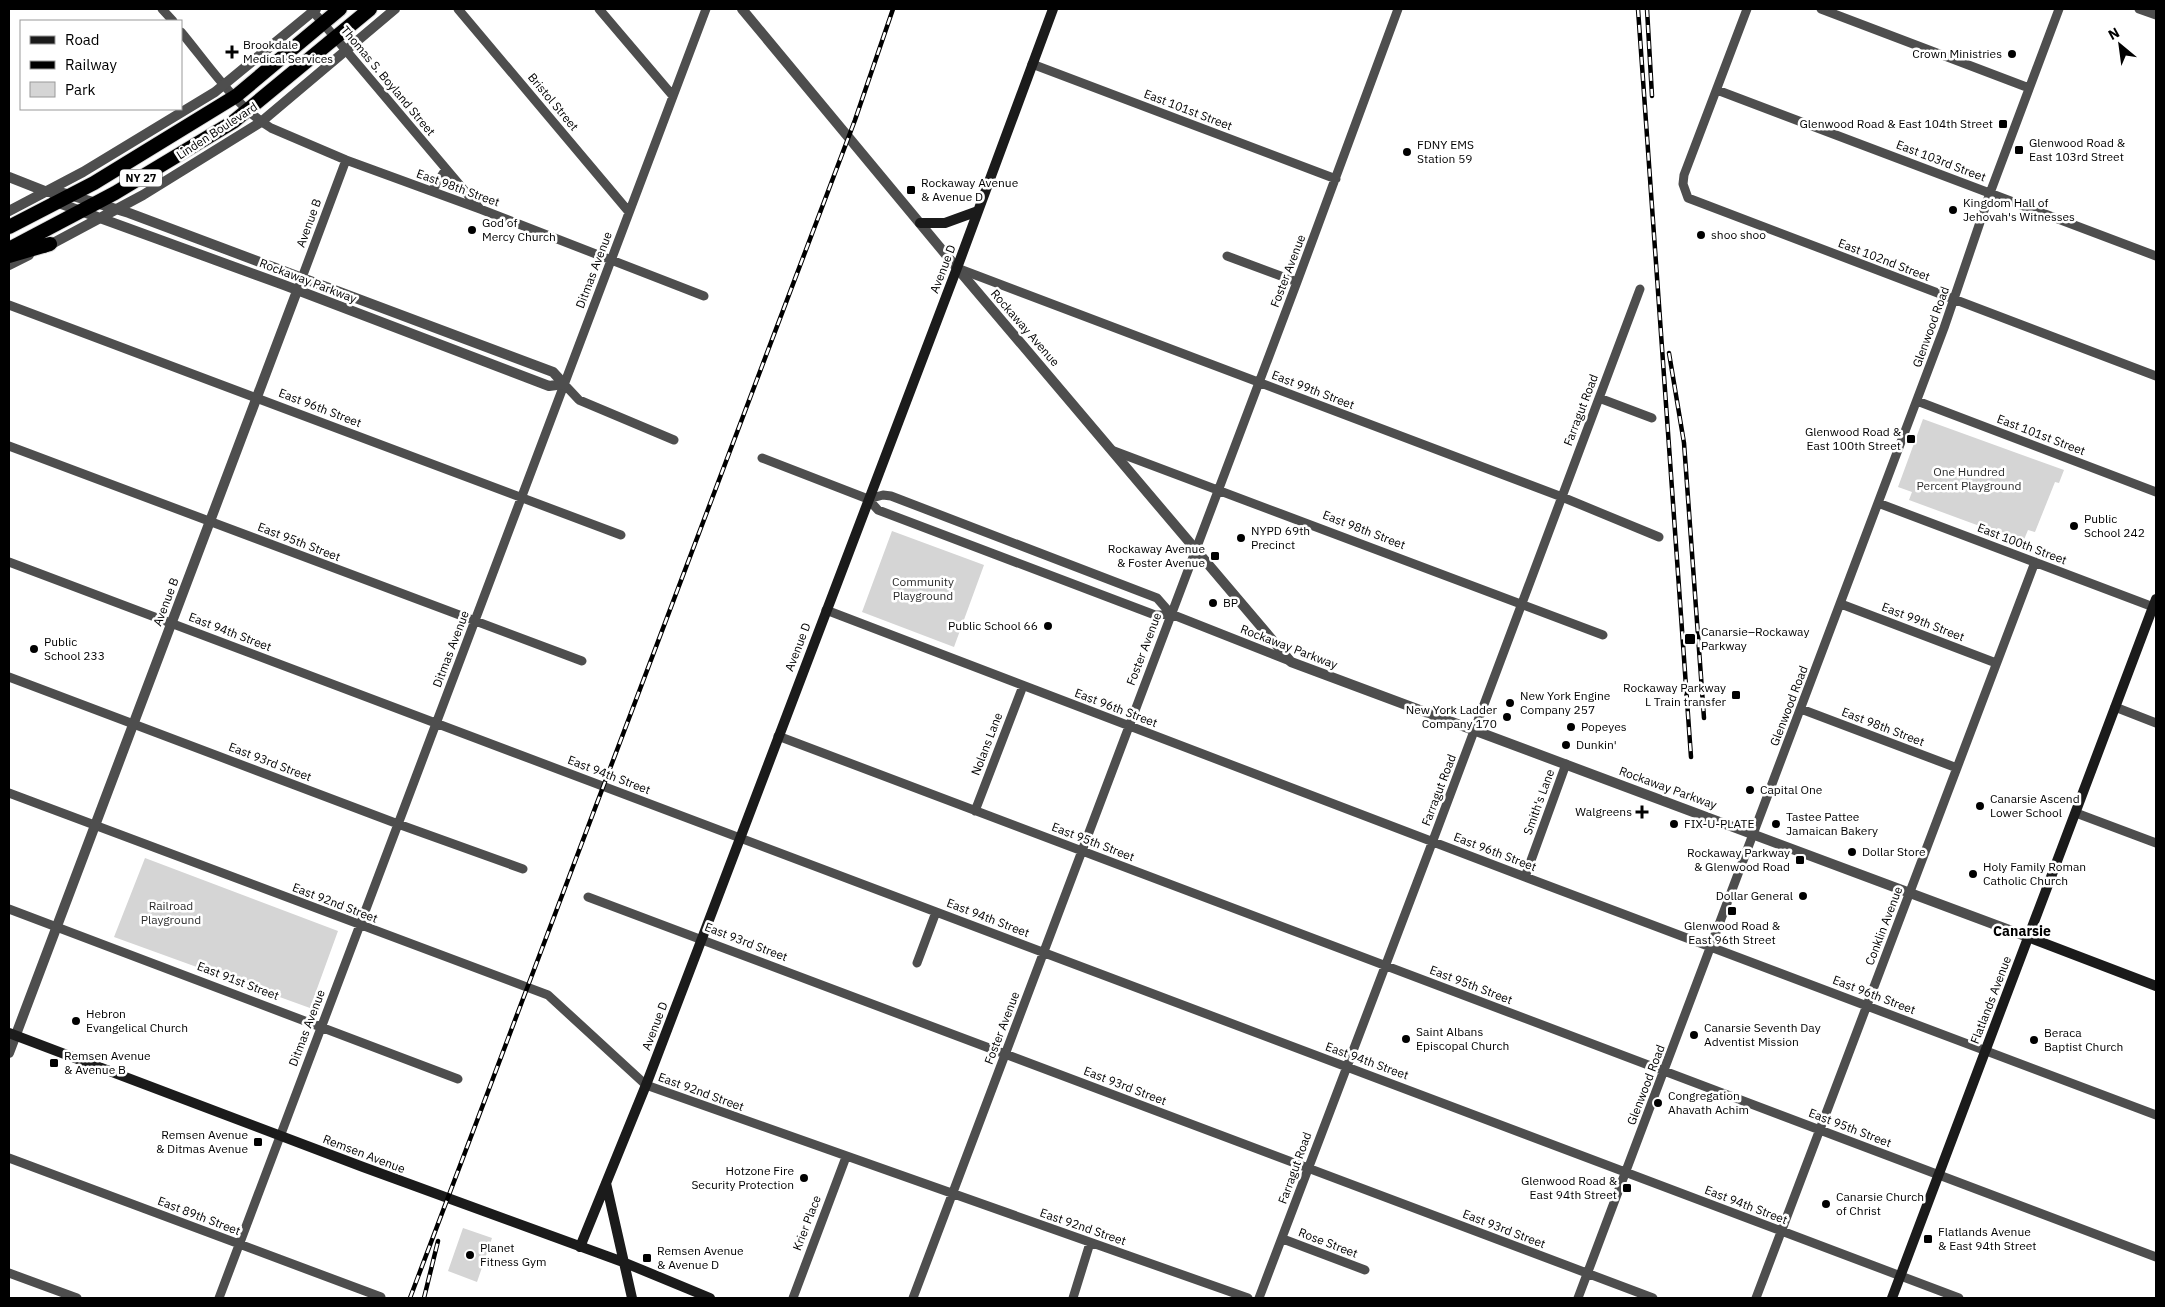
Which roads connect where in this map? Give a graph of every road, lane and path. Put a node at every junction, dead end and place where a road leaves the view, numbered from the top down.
1 (162, 9) edge
2 (340, 9) edge
3 (370, 9) edge
4 (395, 9) edge
5 (458, 9) edge
6 (599, 9) edge
7 (706, 9) edge
8 (742, 9) edge
9 (1053, 9) edge
10 (1398, 9) edge
11 (1747, 9) edge
12 (1821, 9) edge
13 (2059, 9) edge
14 (2139, 9) edge
15 (313, 10) edge
16 (2156, 15) edge
17 (172, 20) edge
18 (323, 23) junction
19 (182, 33) edge
20 (335, 38) junction
21 (346, 50) junction
22 (1032, 64) junction
23 (225, 84) junction
24 (2030, 88) junction
25 (1717, 90) junction
26 (236, 96) junction
27 (673, 96) junction
28 (249, 110) junction
29 (261, 122) junction
30 (346, 160) junction
31 (446, 169) junction
32 (9, 177) edge
33 (1336, 179) junction
34 (432, 192) junction
35 (1990, 193) junction
36 (71, 195) junction
37 (51, 197) junction
38 (97, 203) junction
39 (116, 209) junction
40 (480, 209) junction
41 (9, 211) edge
42 (83, 211) junction
43 (978, 211) junction
44 (629, 212) junction
45 (101, 217) junction
46 (920, 223) junction
47 (9, 227) edge
48 (50, 244) junction
49 (9, 249) edge
50 (9, 256) edge
51 (1227, 256) dead end
52 (2156, 256) edge
53 (611, 260) junction
54 (9, 265) edge
55 (957, 268) junction
56 (302, 279) junction
57 (1297, 282) junction
58 (1640, 289) dead end
59 (297, 291) junction
60 (704, 296) dead end
61 (1954, 300) junction
62 (9, 305) edge
63 (2156, 376) edge
64 (1259, 383) junction
65 (564, 384) junction
66 (256, 397) junction
67 (1599, 398) junction
68 (1917, 401) junction
69 (1652, 418) dead end
70 (674, 440) dead end
71 (9, 446) edge
72 (1114, 451) junction
73 (762, 458) dead end
74 (1219, 489) junction
75 (2156, 492) edge
76 (521, 497) junction
77 (1562, 497) junction
78 (868, 499) junction
79 (1878, 503) junction
80 (210, 522) junction
81 (621, 535) dead end
82 (1659, 537) dead end
83 (1196, 548) junction
84 (9, 562) edge
85 (2035, 562) junction
86 (1522, 604) junction
87 (1841, 604) junction
88 (2155, 605) edge
89 (826, 610) junction
90 (1171, 614) junction
91 (475, 621) junction
92 (171, 623) junction
93 (1603, 635) dead end
94 (582, 661) dead end
95 (1291, 662) junction
96 (1996, 663) junction
97 (9, 677) edge
98 (1023, 686) junction
99 (2116, 707) junction
100 (1801, 709) junction
101 (436, 723) junction
102 (2156, 723) edge
103 (133, 724) junction
104 (1129, 727) junction
105 (1475, 730) junction
106 (778, 736) junction
107 (1566, 764) junction
108 (1957, 768) junction
109 (9, 793) edge
110 (975, 811) junction
111 (2076, 813) junction
112 (398, 824) junction
113 (95, 826) junction
114 (1754, 834) junction
115 (740, 837) junction
116 (1433, 842) junction
117 (2156, 843) edge
118 (1082, 851) junction
119 (523, 869) dead end
120 (1525, 877) junction
121 (1910, 893) junction
122 (588, 897) dead end
123 (9, 909) edge
124 (936, 912) junction
125 (359, 926) junction
126 (57, 927) junction
127 (2028, 937) junction
128 (702, 939) junction
129 (1711, 946) junction
130 (1044, 952) junction
131 (917, 963) dead end
132 (1386, 966) junction
133 (2156, 985) edge
134 (1867, 1006) junction
135 (322, 1026) junction
136 (12, 1034) edge
137 (1986, 1050) junction
138 (9, 1053) edge
139 (1006, 1054) junction
140 (1348, 1067) junction
141 (1664, 1071) junction
142 (458, 1078) dead end
143 (646, 1086) junction
144 (2156, 1115) edge
145 (1820, 1130) junction
146 (280, 1136) junction
147 (846, 1157) junction
148 (9, 1158) edge
149 (1307, 1168) junction
150 (1626, 1172) junction
151 (1939, 1175) junction
152 (606, 1183) junction
153 (953, 1194) junction
154 (1782, 1232) junction
155 (1283, 1239) junction
156 (1090, 1243) junction
157 (239, 1245) junction
158 (580, 1247) junction
159 (2156, 1257) edge
160 (623, 1262) junction
161 (1365, 1270) dead end
162 (9, 1273) edge
163 (1588, 1274) junction
164 (1900, 1276) junction
165 (381, 1297) edge
166 (77, 1298) edge
167 (219, 1298) edge
168 (632, 1298) edge
169 (710, 1298) edge
170 (793, 1298) edge
171 (913, 1298) edge
172 (1073, 1298) edge
173 (1248, 1298) edge
174 (1259, 1298) edge
175 (1578, 1298) edge
176 (1652, 1298) edge
177 (1756, 1298) edge
178 (1892, 1298) edge
179 (1959, 1298) edge

1 - 17 street
2 - 18 highway, Linden Boulevard / NY 27
3 - 20 highway, Linden Boulevard / NY 27
4 - 21 street, Linden Boulevard
5 - 44 street, Bristol Street
6 - 27 street
7 - 27 street, Ditmas Avenue
8 - 46 street, Rockaway Avenue
9 - 22 main road, Avenue D
10 - 33 street, Foster Avenue
11 - 25 street
12 - 24 street
13 - 24 street, Glenwood Road
14 - 16 street
15 - 18 street, Thomas S. Boyland Street
15 - 23 street, Linden Boulevard
18 - 20 street, Thomas S. Boyland Street
18 - 26 highway, Linden Boulevard / NY 27
19 - 23 street
20 - 21 street, Thomas S. Boyland Street
20 - 28 highway, Linden Boulevard / NY 27
21 - 29 street, Linden Boulevard
21 - 31 street, Thomas S. Boyland Street
22 - 33 street, East 101st Street
22 - 43 main road, Avenue D
23 - 26 street
23 - 37 street, Linden Boulevard
24 - 35 street, Glenwood Road
25 - 35 street, East 103rd Street
25 - 61 street, East 102nd Street
26 - 28 street
26 - 36 highway, Linden Boulevard / NY 27
27 - 44 street, Ditmas Avenue
28 - 29 street
28 - 38 highway, Linden Boulevard / NY 27
29 - 30 street, East 98th Street
29 - 39 street, Linden Boulevard
30 - 34 street, East 98th Street
30 - 56 street, Avenue B
31 - 34 street
31 - 40 street, Thomas S. Boyland Street
32 - 37 street, Rockaway Parkway
33 - 57 street, Foster Avenue
34 - 40 street, East 98th Street
35 - 52 street, East 103rd Street
35 - 61 street, Glenwood Road
36 - 37 highway, Linden Boulevard / NY 27
36 - 38 street, Rockaway Parkway
37 - 41 street, Linden Boulevard
37 - 42 street, Rockaway Parkway
37 - 47 highway, Linden Boulevard / NY 27
38 - 39 street, Rockaway Parkway
38 - 42 highway, Linden Boulevard / NY 27
39 - 45 street, Linden Boulevard
39 - 56 street, Rockaway Parkway
40 - 53 street, East 98th Street
42 - 45 street, Rockaway Parkway
42 - 49 highway, Linden Boulevard / NY 27
43 - 46 main road
43 - 55 main road, Avenue D
44 - 53 street, Ditmas Avenue
45 - 48 street, Linden Boulevard
45 - 59 street, Rockaway Parkway
46 - 55 street, Rockaway Avenue
48 - 50 highway
48 - 54 street, Linden Boulevard
51 - 57 street
53 - 60 street, East 98th Street
53 - 65 street, Ditmas Avenue
55 - 64 street, East 99th Street
55 - 72 street, Rockaway Avenue
55 - 78 main road, Avenue D
56 - 59 street, Avenue B
56 - 65 street, Rockaway Parkway
57 - 64 street, Foster Avenue
58 - 67 street, Farragut Road
59 - 65 street, Rockaway Parkway
59 - 66 street, Avenue B
61 - 63 street, East 102nd Street
61 - 68 street, Glenwood Road
62 - 66 street, East 96th Street
64 - 74 street, Foster Avenue
64 - 77 street, East 99th Street
65 - 70 street, Rockaway Parkway
65 - 76 street, Ditmas Avenue
66 - 76 street, East 96th Street
66 - 80 street, Avenue B
67 - 69 street
67 - 77 street, Farragut Road
68 - 75 street, East 101st Street
68 - 79 street, Glenwood Road
71 - 80 street, East 95th Street
72 - 74 street, East 98th Street
72 - 83 street, Rockaway Avenue
73 - 78 street, Rockaway Parkway
74 - 83 street, Foster Avenue
74 - 86 street, East 98th Street
76 - 81 street, East 96th Street
76 - 91 street, Ditmas Avenue
77 - 82 street, East 99th Street
77 - 86 street, Farragut Road
78 - 89 main road, Avenue D
78 - 90 street, Rockaway Parkway
78 - 90 street, Rockaway Parkway
79 - 85 street, East 100th Street
79 - 87 street, Glenwood Road
80 - 91 street, East 95th Street
80 - 92 street, Avenue B
83 - 90 street, Foster Avenue
83 - 95 street, Rockaway Avenue
84 - 92 street, East 94th Street
85 - 88 street, East 100th Street
85 - 96 street, Conklin Avenue
86 - 93 street, East 98th Street
86 - 105 street, Farragut Road
87 - 96 street, East 99th Street
87 - 100 street, Glenwood Road
88 - 99 main road, Flatlands Avenue
89 - 98 street, East 96th Street
89 - 106 main road, Avenue D
90 - 95 street, Rockaway Parkway
90 - 104 street, Foster Avenue
91 - 94 street, East 95th Street
91 - 101 street, Ditmas Avenue
92 - 101 street, East 94th Street
92 - 103 street, Avenue B
95 - 105 street, Rockaway Parkway
96 - 108 street, Conklin Avenue
97 - 103 street, East 93rd Street
98 - 104 street, East 96th Street
98 - 110 street, Nolans Lane
99 - 102 street
99 - 111 main road, Flatlands Avenue
100 - 108 street, East 98th Street
100 - 114 street, Glenwood Road
101 - 112 street, Ditmas Avenue
101 - 115 street, East 94th Street
103 - 112 street, East 93rd Street
103 - 113 street, Avenue B
104 - 116 street, East 96th Street
104 - 118 street, Foster Avenue
105 - 107 street, Rockaway Parkway
105 - 116 street, Farragut Road
106 - 110 street, East 95th Street
106 - 115 main road, Avenue D
107 - 114 street, Rockaway Parkway
107 - 120 street, Smith's Lane
108 - 121 street, Conklin Avenue
109 - 113 street, East 92nd Street
110 - 118 street, East 95th Street
111 - 117 street
111 - 127 main road, Flatlands Avenue
112 - 119 street, East 93rd Street
112 - 125 street, Ditmas Avenue
113 - 125 street, East 92nd Street
113 - 126 street, Avenue B
114 - 121 street, Rockaway Parkway
114 - 129 street, Glenwood Road
115 - 124 street, East 94th Street
115 - 128 main road, Avenue D
116 - 120 street, East 96th Street
116 - 132 street, Farragut Road
118 - 130 street, Foster Avenue
118 - 132 street, East 95th Street
120 - 129 street, East 96th Street
121 - 127 street, Rockaway Parkway
121 - 134 street, Conklin Avenue
122 - 128 street, East 93rd Street
123 - 126 street, East 91st Street
124 - 130 street, East 94th Street
124 - 131 street
125 - 135 street, Ditmas Avenue
125 - 143 street, East 92nd Street
126 - 135 street, East 91st Street
126 - 136 street, Avenue B
127 - 133 main road, Rockaway Parkway
127 - 137 main road, Flatlands Avenue
128 - 139 street, East 93rd Street
128 - 143 main road, Avenue D
129 - 134 street, East 96th Street
129 - 141 street, Glenwood Road
130 - 139 street, Foster Avenue
130 - 140 street, East 94th Street
132 - 140 street, Farragut Road
132 - 141 street, East 95th Street
134 - 137 street, East 96th Street
134 - 145 street, Conklin Avenue
135 - 142 street, East 91st Street
135 - 146 street, Ditmas Avenue
136 - 138 street, Avenue B
136 - 146 main road, Remsen Avenue
137 - 144 street, East 96th Street
137 - 151 main road, Flatlands Avenue
139 - 149 street, East 93rd Street
139 - 153 street, Foster Avenue
140 - 149 street, Farragut Road
140 - 150 street, East 94th Street
141 - 145 street, East 95th Street
141 - 150 street, Glenwood Road
143 - 147 street, East 92nd Street
143 - 152 main road, Avenue D
145 - 151 street, East 95th Street
145 - 154 street, Conklin Avenue
146 - 157 street, Ditmas Avenue
146 - 158 main road, Remsen Avenue
147 - 153 street, East 92nd Street
147 - 170 street, Krier Place
148 - 157 street, East 89th Street
149 - 155 street, Farragut Road
149 - 163 street, East 93rd Street
150 - 154 street, East 94th Street
150 - 163 street, Glenwood Road
151 - 159 street, East 95th Street
151 - 164 main road, Flatlands Avenue
152 - 158 main road, Avenue D
152 - 160 main road
153 - 156 street, East 92nd Street
153 - 171 street, Foster Avenue
154 - 164 street, East 94th Street
154 - 177 street, Conklin Avenue
155 - 161 street, Rose Street
155 - 174 street, Farragut Road
156 - 172 street
156 - 173 street, East 92nd Street
157 - 165 street, East 89th Street
157 - 167 street, Ditmas Avenue
158 - 160 main road, Remsen Avenue
160 - 168 main road
160 - 169 main road, Remsen Avenue
162 - 166 street
163 - 175 street, Glenwood Road
163 - 176 street, East 93rd Street
164 - 178 main road, Flatlands Avenue
164 - 179 street, East 94th Street

